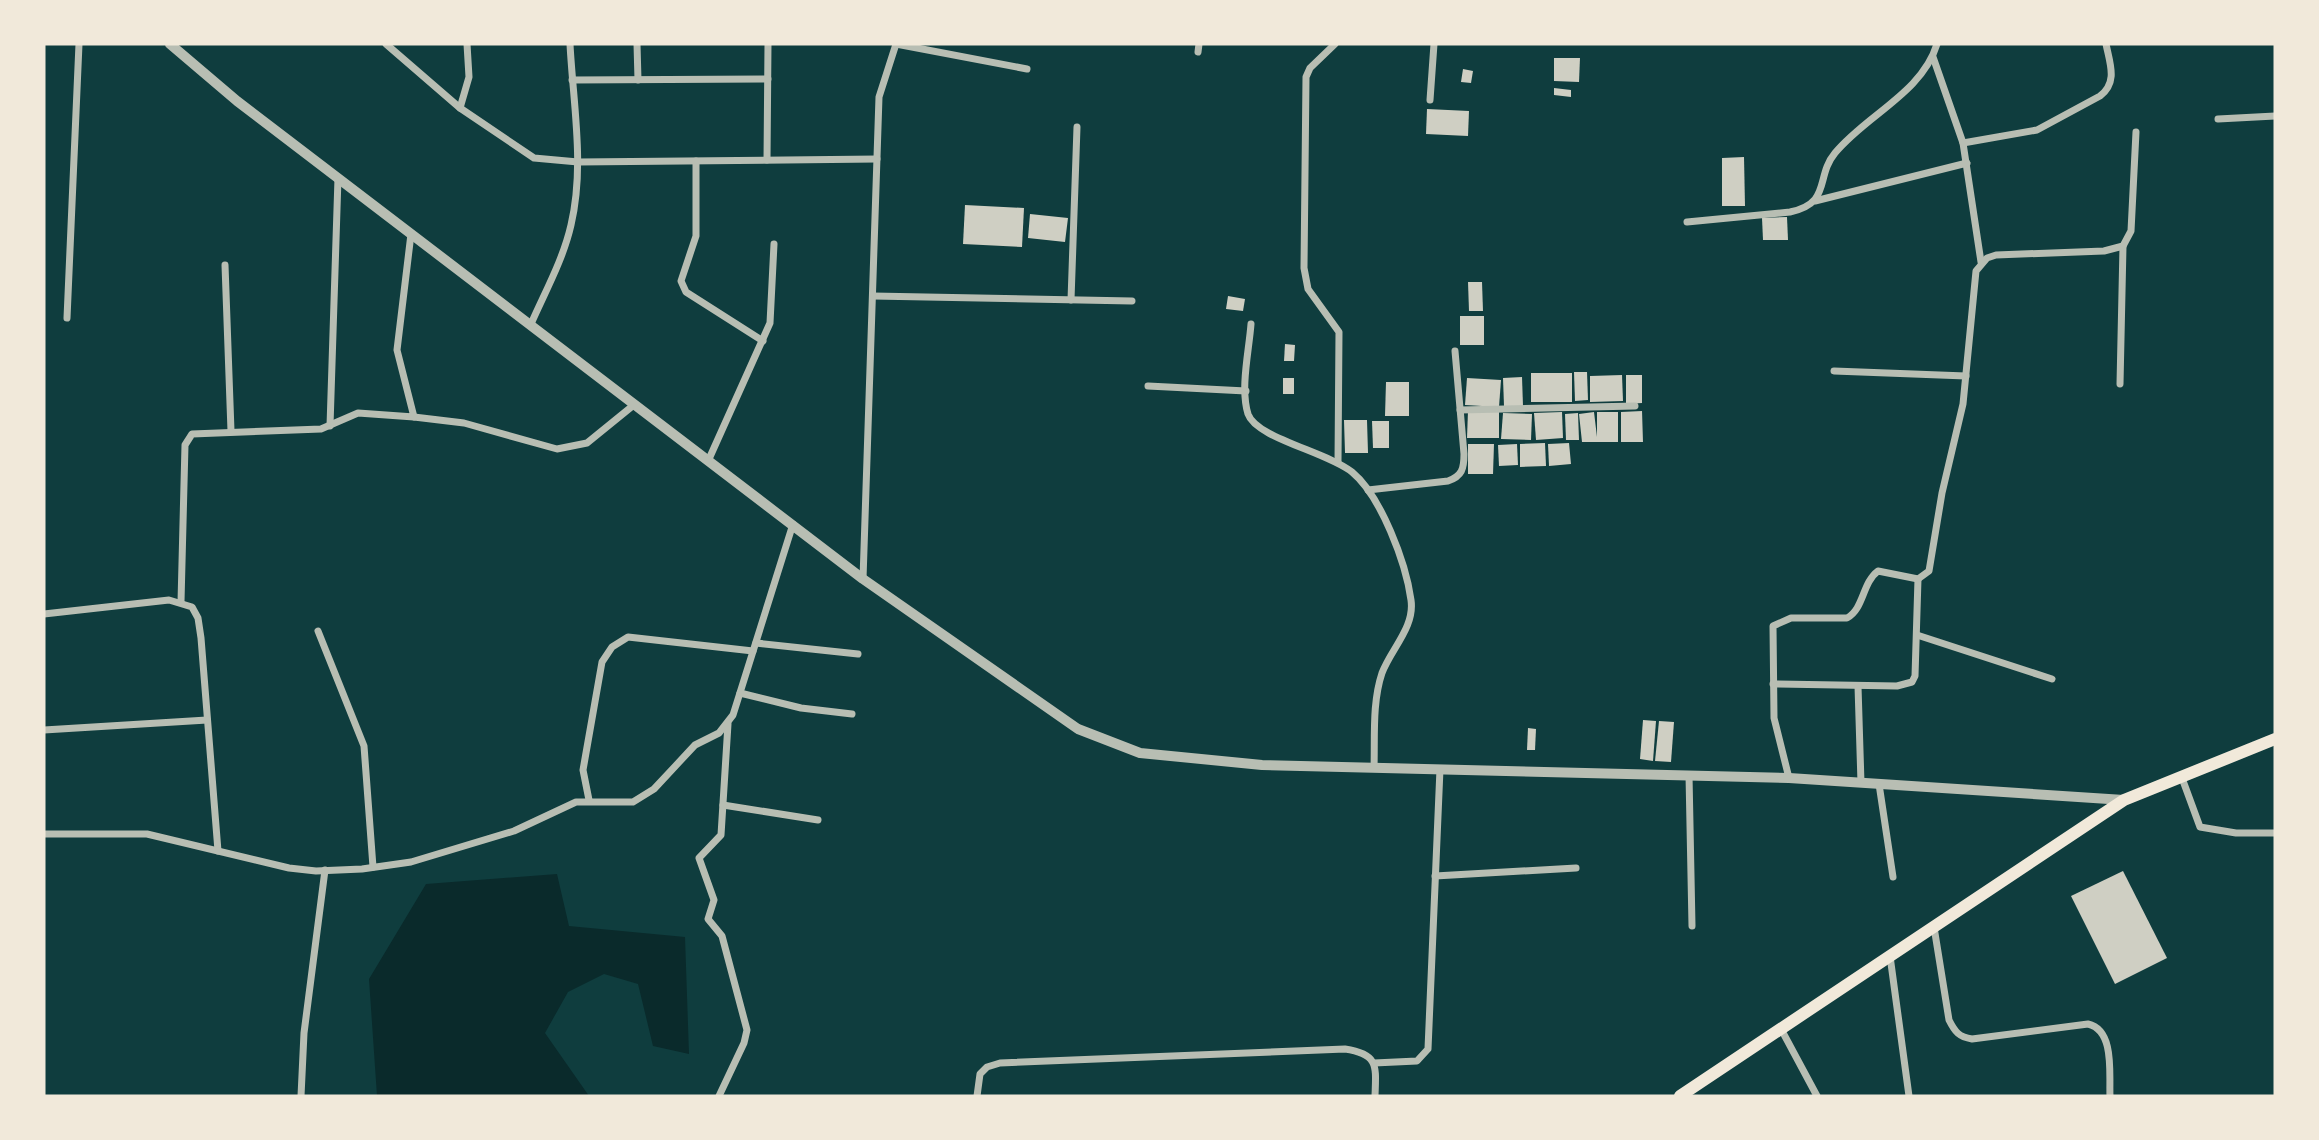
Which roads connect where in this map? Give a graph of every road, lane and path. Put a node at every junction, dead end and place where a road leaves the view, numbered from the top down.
1 (79, 44) edge
2 (170, 44) edge
3 (386, 44) edge
4 (467, 44) edge
5 (570, 44) edge
6 (637, 44) edge
7 (768, 44) edge
8 (896, 44) edge
9 (1335, 44) edge
10 (1434, 44) edge
11 (1937, 44) edge
12 (2106, 44) edge
13 (1933, 57) junction
14 (1027, 69) dead end
15 (768, 79) junction
16 (572, 80) junction
17 (638, 80) junction
18 (1430, 100) dead end
19 (460, 108) junction
20 (2275, 117) edge
21 (2218, 119) dead end
22 (1077, 127) dead end
23 (2136, 132) dead end
24 (1963, 143) junction
25 (877, 159) junction
26 (767, 160) junction
27 (695, 161) junction
28 (578, 162) junction
29 (1967, 163) junction
30 (338, 177) junction
31 (1814, 201) junction
32 (1687, 222) dead end
33 (411, 233) junction
34 (774, 244) dead end
35 (2123, 246) junction
36 (1982, 262) junction
37 (226, 265) dead end
38 (873, 296) junction
39 (1071, 300) junction
40 (1132, 301) dead end
41 (67, 318) dead end
42 (531, 324) junction
43 (1251, 324) dead end
44 (763, 341) junction
45 (1455, 351) dead end
46 (1834, 371) dead end
47 (1966, 376) junction
48 (2120, 384) dead end
49 (1148, 386) dead end
50 (1246, 391) junction
51 (635, 403) junction
52 (1635, 406) dead end
53 (1460, 410) junction
54 (414, 417) junction
55 (330, 426) junction
56 (231, 431) junction
57 (709, 459) junction
58 (1338, 462) junction
59 (1368, 490) junction
60 (793, 524) junction
61 (863, 579) junction
62 (1918, 579) junction
63 (181, 602) junction
64 (44, 614) edge
65 (318, 631) dead end
66 (1917, 635) junction
67 (756, 643) junction
68 (753, 651) junction
69 (858, 654) dead end
70 (2052, 679) dead end
71 (1773, 684) junction
72 (1858, 685) junction
73 (740, 693) junction
74 (852, 714) dead end
75 (208, 720) junction
76 (728, 724) junction
77 (44, 730) edge
78 (2275, 739) edge
79 (1374, 768) junction
80 (1440, 769) junction
81 (1689, 775) junction
82 (1789, 778) junction
83 (2182, 778) junction
84 (1861, 783) junction
85 (1878, 784) junction
86 (589, 800) junction
87 (2124, 800) junction
88 (723, 804) junction
89 (818, 820) dead end
90 (2275, 833) edge
91 (44, 834) edge
92 (218, 851) junction
93 (373, 867) junction
94 (1576, 868) dead end
95 (325, 870) junction
96 (1435, 876) junction
97 (1893, 877) dead end
98 (1692, 926) dead end
99 (1934, 927) junction
100 (1890, 956) junction
101 (1781, 1029) junction
102 (1374, 1063) junction
103 (300, 1096) edge
104 (719, 1096) edge
105 (977, 1096) edge
106 (1375, 1096) edge
107 (1680, 1096) edge
108 (1817, 1096) edge
109 (1909, 1096) edge
110 (2110, 1096) edge

1 - 41 street
2 - 30 street
3 - 19 street
4 - 19 street
5 - 16 street
6 - 17 street
7 - 15 street
8 - 14 street
8 - 25 street
9 - 58 street
10 - 18 street
11 - 13 street
12 - 24 street
13 - 24 street
13 - 31 street
15 - 17 street
15 - 26 street
16 - 17 street
16 - 28 street
19 - 28 street
20 - 21 street
22 - 39 street
23 - 35 street
24 - 29 street
25 - 26 street
25 - 38 street
26 - 27 street
27 - 28 street
27 - 44 street
28 - 42 street
29 - 31 street
29 - 36 street
30 - 33 street
30 - 55 street
31 - 32 street
33 - 42 street
33 - 54 street
34 - 44 street
35 - 36 street
35 - 48 street
36 - 47 street
37 - 56 street
38 - 39 street
38 - 61 street
39 - 40 street
42 - 51 street
43 - 50 street
44 - 57 street
45 - 53 street
46 - 47 street
47 - 62 street
49 - 50 street
50 - 58 street
51 - 54 street
51 - 57 street
52 - 53 street
53 - 59 street
54 - 55 street
55 - 56 street
56 - 63 street
57 - 60 street
58 - 59 street
59 - 79 street
60 - 61 street
60 - 67 street
61 - 79 street
62 - 66 street
62 - 71 street
63 - 64 street
63 - 75 street
65 - 93 street
66 - 70 street
66 - 72 street
67 - 68 street
67 - 69 street
68 - 73 street
68 - 86 street
71 - 72 street
71 - 82 street
72 - 84 street
73 - 74 street
73 - 76 street
75 - 77 street
75 - 92 street
76 - 86 street
76 - 88 street
78 - 83 main road
79 - 80 street
80 - 81 street
80 - 96 street
81 - 82 street
81 - 98 street
82 - 84 street
83 - 87 main road
83 - 90 street
84 - 85 street
85 - 87 street
85 - 97 street
86 - 93 street
87 - 99 main road
88 - 89 street
88 - 104 street
91 - 92 street
92 - 95 street
93 - 95 street
94 - 96 street
95 - 103 street
96 - 102 street
99 - 100 main road
99 - 110 street
100 - 101 main road
100 - 109 street
101 - 107 main road
101 - 108 street
102 - 105 street
102 - 106 street

